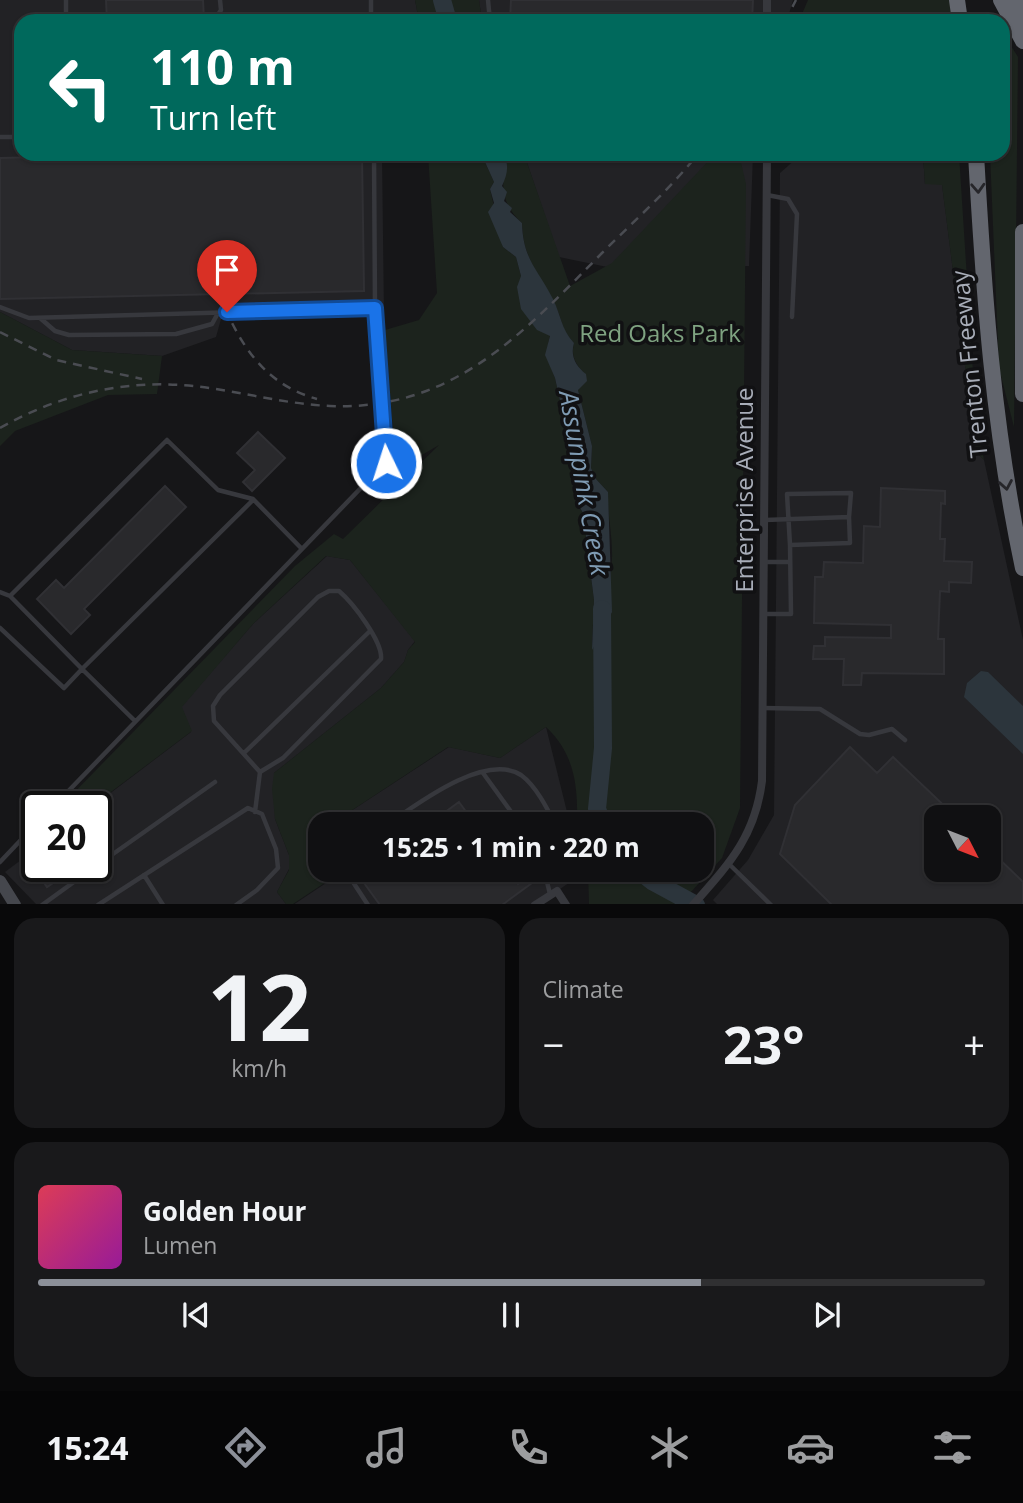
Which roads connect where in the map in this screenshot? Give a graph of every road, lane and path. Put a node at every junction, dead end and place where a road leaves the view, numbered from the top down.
1 (1015, 0) edge
2 (1023, 16) edge
3 (1010, 18) edge
4 (1022, 39) edge
5 (374, 161) edge
6 (767, 161) edge
7 (976, 161) edge
8 (766, 195) junction
9 (1023, 232) edge
10 (0, 307) edge
11 (375, 308) junction
12 (219, 313) junction
13 (38, 317) junction
14 (792, 317) dead end
15 (1023, 394) edge
16 (253, 499) junction
17 (849, 517) junction
18 (786, 519) junction
19 (764, 520) junction
20 (790, 545) junction
21 (302, 549) junction
22 (764, 562) junction
23 (790, 562) junction
24 (1023, 568) edge
25 (0, 592) edge
26 (10, 596) junction
27 (763, 614) junction
28 (0, 628) edge
29 (370, 631) junction
30 (82, 669) junction
31 (762, 708) junction
32 (135, 721) junction
33 (905, 740) dead end
34 (244, 753) junction
35 (260, 772) junction
36 (483, 773) junction
37 (215, 782) dead end
38 (68, 791) edge
39 (255, 812) junction
40 (405, 812) edge
41 (511, 812) edge
42 (548, 812) edge
43 (21, 840) edge
44 (112, 855) edge
45 (0, 862) edge
46 (729, 864) junction
47 (144, 875) junction
48 (0, 881) edge
49 (74, 882) edge
50 (353, 882) edge
51 (547, 882) edge
52 (550, 895) junction
53 (565, 902) edge
54 (14, 904) edge
55 (43, 904) edge
56 (100, 904) edge
57 (162, 904) edge
58 (237, 904) edge
59 (367, 904) edge
60 (536, 904) edge
61 (694, 904) edge
62 (770, 904) edge

1 - 2 highway
3 - 4 highway
5 - 11 lane
6 - 8 street, Enterprise Avenue
7 -> 24 highway, Trenton Freeway
8 - 14 lane
8 - 19 street, Enterprise Avenue
9 - 15 highway, Trenton Freeway
10 - 13 lane
11 - 12 lane
11 - 21 lane
12 - 13 lane
12 - 13 lane
16 - 21 lane
16 - 26 lane
16 - 30 lane
17 - 18 lane
17 - 18 lane
17 - 20 lane
18 - 19 lane
18 - 20 lane
19 - 22 street, Enterprise Avenue
20 - 23 lane
21 - 32 lane
22 - 23 lane
22 - 27 street, Enterprise Avenue
23 - 27 lane
25 - 26 lane
26 - 30 lane
27 - 31 street, Enterprise Avenue
28 - 30 lane
29 - 34 lane
29 - 34 lane
29 - 35 lane
30 - 32 lane
31 - 33 lane
31 - 46 street, Enterprise Avenue
32 - 38 lane
34 - 35 lane
35 - 39 lane
36 - 40 lane
36 - 41 lane
36 - 42 lane
37 - 44 lane
39 - 47 lane
39 - 58 lane
43 - 45 lane
46 - 61 street, Enterprise Avenue
46 - 62 lane
47 - 56 lane
47 - 57 lane
48 - 54 street
49 - 55 lane
50 - 59 lane
51 - 52 lane
52 - 53 street
52 - 60 street

